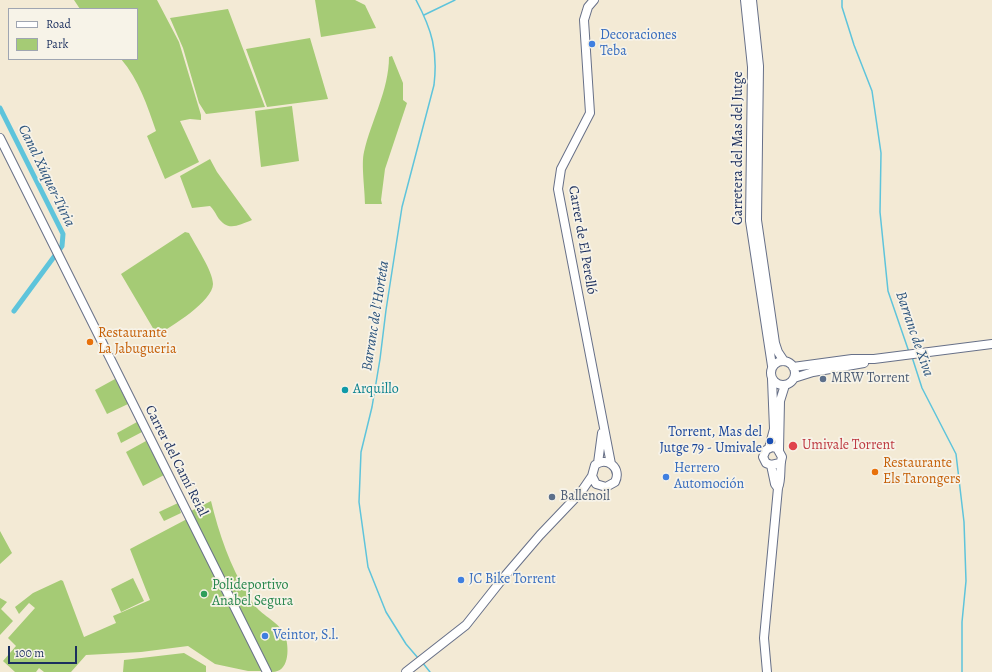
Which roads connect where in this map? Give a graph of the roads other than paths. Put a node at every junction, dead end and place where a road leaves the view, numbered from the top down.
1 (594, 0) edge
2 (745, 0) edge
3 (752, 0) edge
4 (0, 138) edge
5 (992, 344) edge
6 (874, 359) junction
7 (784, 361) junction
8 (772, 366) junction
9 (794, 367) junction
10 (794, 378) junction
11 (772, 379) junction
12 (785, 385) junction
13 (602, 422) junction
14 (769, 448) junction
15 (779, 450) junction
16 (598, 463) junction
17 (780, 463) junction
18 (612, 464) junction
19 (771, 465) junction
20 (592, 476) junction
21 (599, 486) junction
22 (778, 488) junction
23 (581, 492) junction
24 (267, 672) edge
25 (406, 672) edge
26 (767, 672) edge

1 - 13 street, Carrer de El Perelló
2 - 8 street, Carretera del Mas del Jutge
3 - 7 street, Carretera del Mas del Jutge
4 - 24 street, Carrer del Camí Reial
5 - 6 street
6 - 9 street
6 - 10 street
7 - 8 street
7 - 9 street
8 - 11 street
9 - 10 street
10 - 12 street
11 - 12 street
11 - 14 street
12 - 15 street
13 - 16 street, Carrer de El Perelló
13 - 18 street, Carrer de El Perelló
14 - 15 street
14 - 19 street
15 - 17 street
16 - 18 street
16 - 20 street
17 - 19 street
17 - 22 street
18 - 21 street
19 - 22 street
20 - 21 street
20 - 23 street
21 - 23 street
22 - 26 street
23 - 25 street

